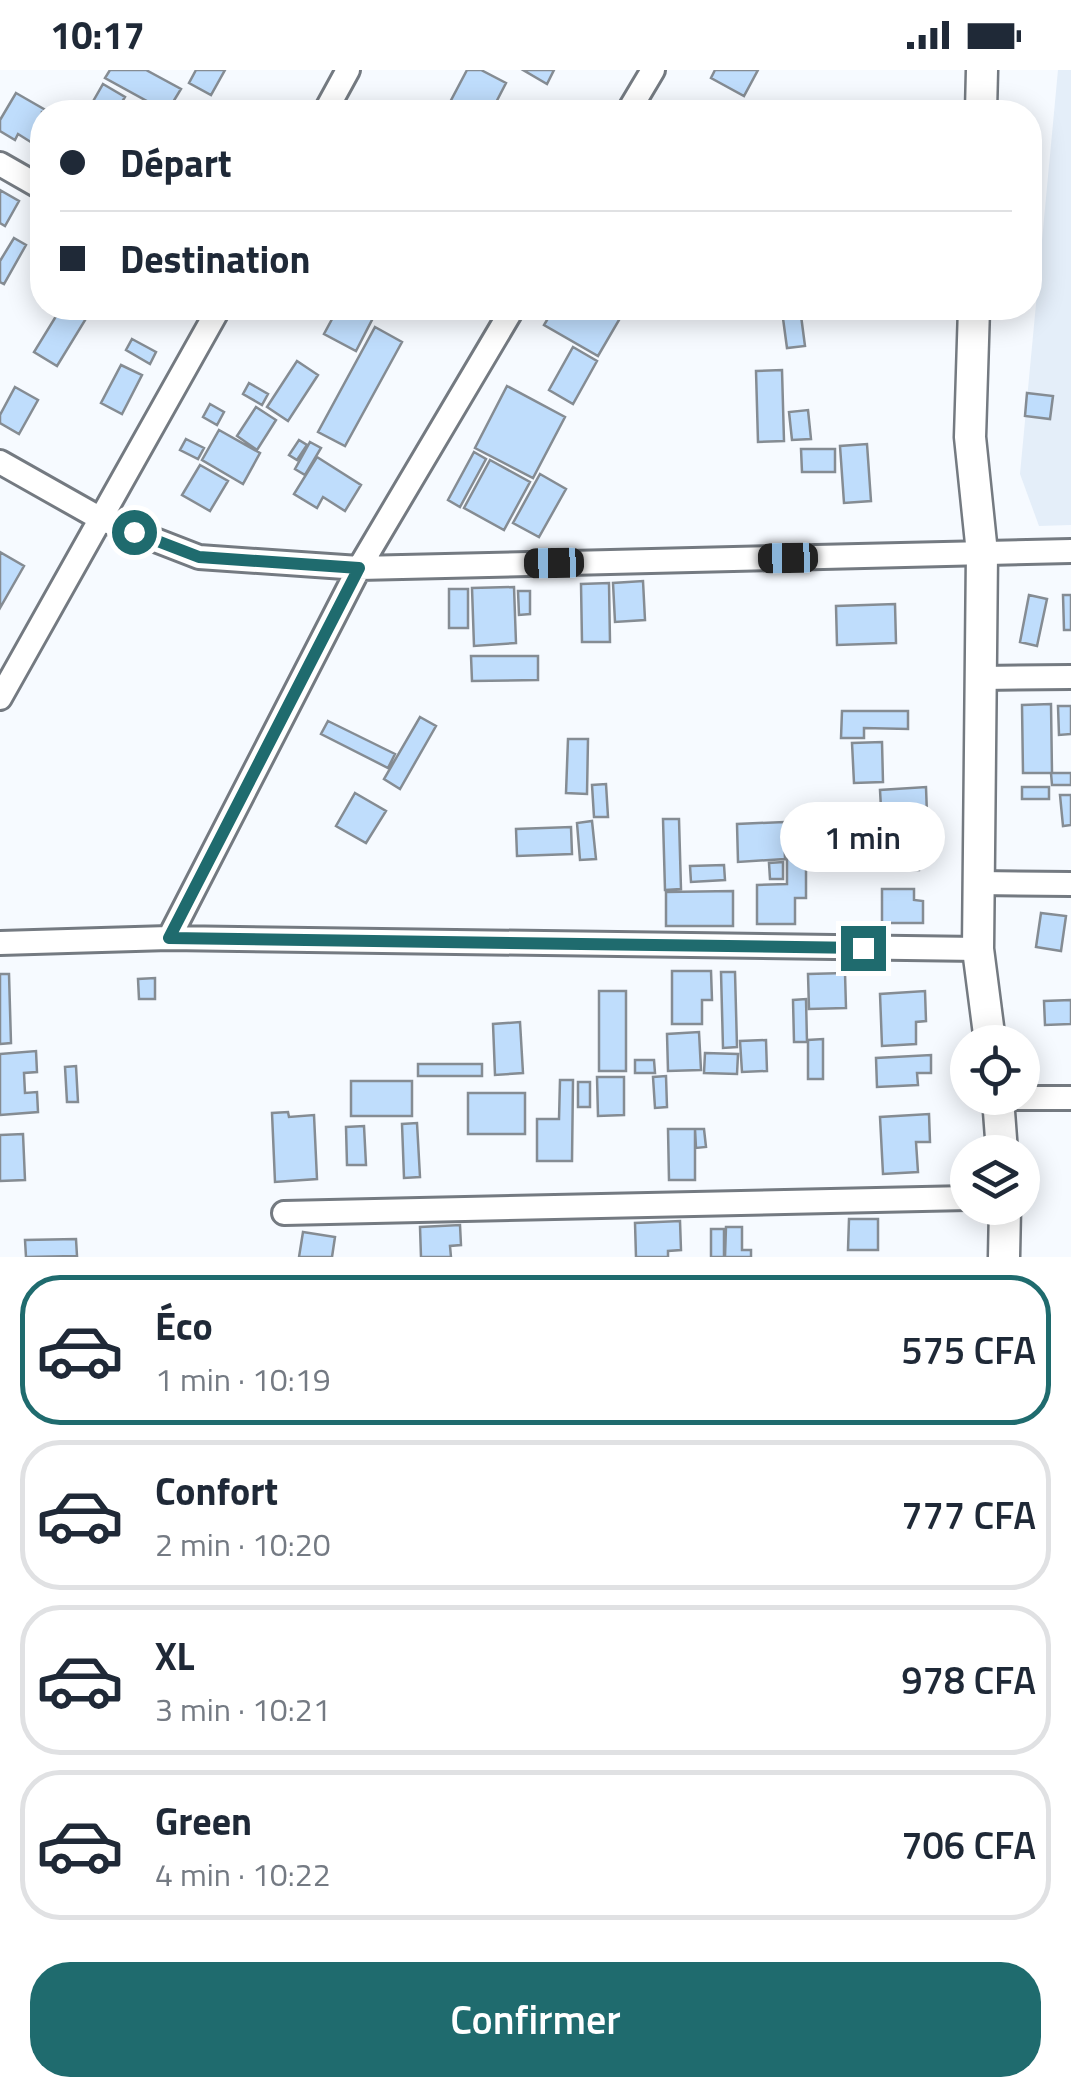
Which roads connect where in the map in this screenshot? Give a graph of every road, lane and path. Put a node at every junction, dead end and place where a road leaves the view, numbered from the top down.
1 (348, 70) edge
2 (653, 70) edge
3 (982, 70) edge
4 (332, 100) edge
5 (635, 100) edge
6 (981, 100) edge
7 (0, 164) edge
8 (30, 181) edge
9 (211, 320) edge
10 (506, 320) edge
11 (974, 320) edge
12 (0, 462) edge
13 (101, 519) junction
14 (1071, 551) edge
15 (982, 553) junction
16 (359, 568) junction
17 (1071, 677) edge
18 (982, 678) junction
19 (0, 698) edge
20 (978, 883) junction
21 (1071, 884) edge
22 (169, 938) junction
23 (0, 943) edge
24 (978, 949) junction
25 (988, 1025) edge
26 (1040, 1098) edge
27 (1071, 1098) edge
28 (950, 1198) edge
29 (284, 1212) dead end
30 (1005, 1225) edge
31 (1004, 1257) edge

1 - 4 street
2 - 5 street
3 - 6 street
7 - 8 street
9 - 13 street
10 - 16 street
11 - 15 street
12 - 13 street
13 - 16 street
13 - 19 street
14 - 15 street
15 - 16 street
15 - 18 street
16 - 22 street
17 - 18 street
18 - 20 street
20 - 21 street
20 - 24 street
22 - 23 street
22 - 24 street
24 - 25 street
26 - 27 street
28 - 29 street
30 - 31 street

